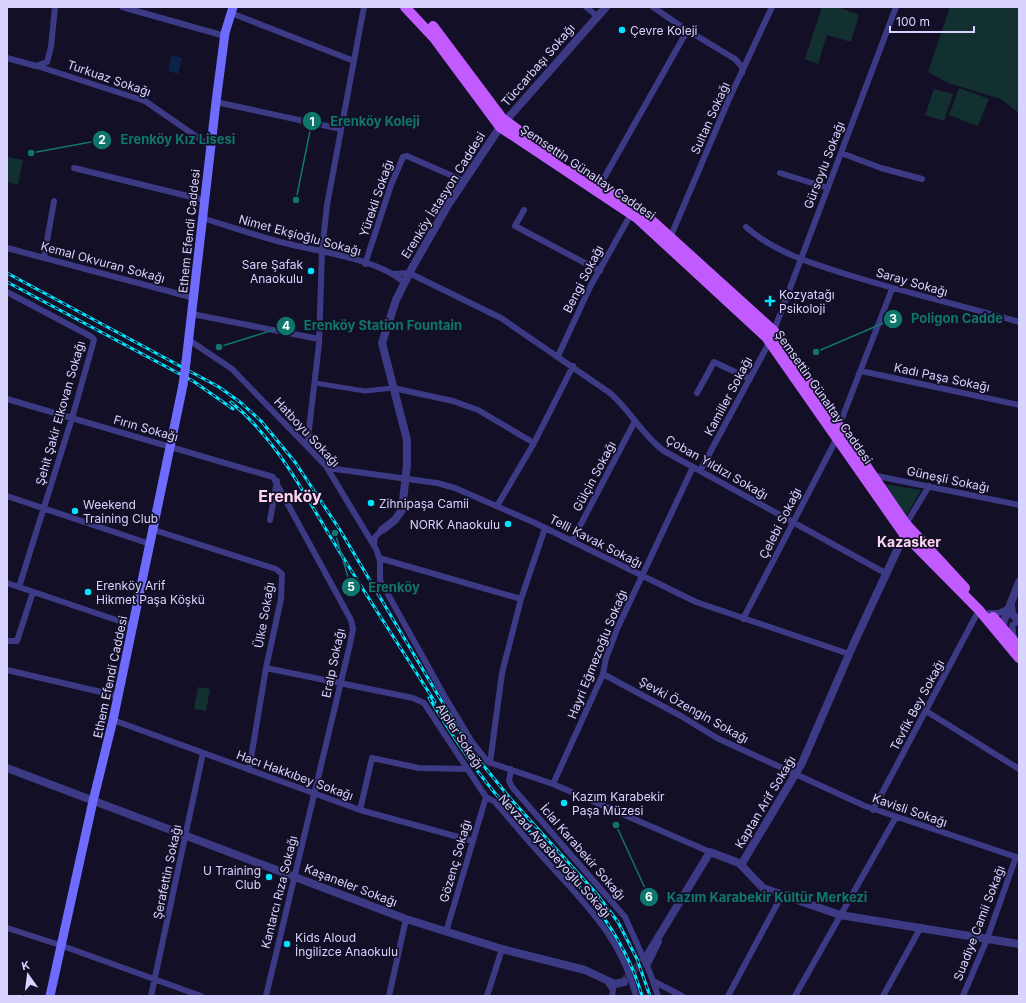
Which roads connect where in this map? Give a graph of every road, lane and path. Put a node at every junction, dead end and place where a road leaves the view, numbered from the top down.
1 (55, 7) edge
2 (122, 7) edge
3 (364, 7) edge
4 (405, 7) edge
5 (414, 7) edge
6 (586, 7) edge
7 (606, 7) edge
8 (653, 7) edge
9 (772, 7) edge
10 (896, 7) edge
11 (232, 10) edge
12 (597, 16) junction
13 (687, 31) junction
14 (225, 36) junction
15 (7, 58) edge
16 (749, 58) junction
17 (735, 59) junction
18 (354, 61) junction
19 (37, 66) junction
20 (742, 73) junction
21 (216, 102) junction
22 (502, 124) junction
23 (341, 129) junction
24 (210, 146) junction
25 (841, 153) junction
26 (74, 168) dead end
27 (780, 173) dead end
28 (922, 179) dead end
29 (464, 181) junction
30 (600, 185) junction
31 (828, 188) junction
32 (204, 200) junction
33 (54, 201) dead end
34 (524, 210) dead end
35 (631, 214) junction
36 (202, 218) junction
37 (746, 227) dead end
38 (670, 238) junction
39 (7, 248) edge
40 (322, 251) junction
41 (44, 258) junction
42 (800, 260) junction
43 (365, 264) junction
44 (600, 271) junction
45 (409, 273) junction
46 (392, 274) junction
47 (404, 283) junction
48 (892, 289) junction
49 (7, 292) edge
50 (194, 298) junction
51 (192, 314) junction
52 (1019, 322) edge
53 (774, 331) junction
54 (319, 339) junction
55 (189, 340) junction
56 (770, 341) junction
57 (558, 356) junction
58 (573, 366) junction
59 (861, 371) junction
60 (750, 379) junction
61 (315, 383) junction
62 (394, 388) junction
63 (697, 393) dead end
64 (7, 399) edge
65 (1019, 405) edge
66 (72, 418) junction
67 (636, 421) junction
68 (839, 426) junction
69 (837, 437) junction
70 (847, 439) junction
71 (534, 443) junction
72 (171, 446) junction
73 (307, 446) junction
74 (693, 467) junction
75 (328, 468) junction
76 (700, 471) junction
77 (872, 475) junction
78 (406, 479) junction
79 (276, 481) junction
80 (929, 486) junction
81 (7, 496) edge
82 (1019, 505) edge
83 (497, 506) junction
84 (43, 509) junction
85 (270, 520) dead end
86 (792, 522) junction
87 (906, 524) junction
88 (545, 528) junction
89 (154, 530) junction
90 (366, 530) junction
91 (382, 530) junction
92 (904, 535) junction
93 (572, 541) junction
94 (150, 544) junction
95 (374, 545) junction
96 (379, 558) junction
97 (887, 574) junction
98 (641, 576) junction
99 (1019, 582) edge
100 (7, 583) edge
101 (19, 587) junction
102 (33, 592) junction
103 (521, 599) junction
104 (1010, 606) junction
105 (978, 610) junction
106 (989, 613) junction
107 (743, 619) junction
108 (1019, 621) edge
109 (134, 626) junction
110 (1002, 626) junction
111 (1003, 639) junction
112 (7, 641) edge
113 (1018, 645) edge
114 (849, 654) junction
115 (1019, 658) edge
116 (266, 668) junction
117 (7, 670) edge
118 (603, 674) junction
119 (341, 683) junction
120 (118, 696) junction
121 (926, 711) junction
122 (113, 720) junction
123 (203, 753) junction
124 (490, 763) junction
125 (7, 768) edge
126 (468, 769) junction
127 (511, 769) junction
128 (1019, 769) edge
129 (249, 770) junction
130 (797, 774) junction
131 (553, 784) junction
132 (315, 794) junction
133 (486, 796) junction
134 (93, 801) junction
135 (360, 810) junction
136 (873, 810) junction
137 (896, 817) junction
138 (186, 835) junction
139 (473, 841) junction
140 (710, 852) junction
141 (1017, 858) edge
142 (741, 865) junction
143 (295, 877) junction
144 (782, 895) junction
145 (676, 907) junction
146 (840, 915) junction
147 (406, 919) junction
148 (920, 927) junction
149 (7, 928) edge
150 (446, 932) junction
151 (987, 939) junction
152 (1019, 944) edge
153 (60, 945) junction
154 (502, 949) junction
155 (648, 954) tunnel mouth
156 (647, 966) junction
157 (155, 979) junction
158 (605, 980) junction
159 (653, 981) junction
160 (624, 982) dead end
161 (50, 996) edge
162 (151, 996) edge
163 (201, 996) edge
164 (266, 996) edge
165 (389, 996) edge
166 (487, 996) edge
167 (612, 996) edge
168 (636, 996) edge
169 (658, 996) edge
170 (682, 996) edge
171 (728, 996) edge
172 (795, 996) edge
173 (883, 996) edge
174 (963, 996) edge

1 - 19 street
2 - 14 street
3 - 18 street
4 - 22 main road, Şemsettin Günaltay Caddesi
5 - 22 main road, Şemsettin Günaltay Caddesi
6 - 12 street
7 - 12 street, Tüccarbaşı Sokağı
8 - 13 street
9 - 16 street, Sultan Sokağı
10 - 25 street, Gürsoylu Sokağı
11 - 14 main road, Ethem Efendi Caddesi
11 - 18 street
12 - 22 street, Tüccarbaşı Sokağı
13 - 17 street
13 - 30 street
14 - 21 main road, Ethem Efendi Caddesi
15 - 19 street, Turkuaz Sokağı
16 - 17 street
16 - 20 street, Sultan Sokağı
17 - 20 street
18 - 23 street
19 - 24 street, Turkuaz Sokağı
20 - 38 street, Sultan Sokağı
21 - 23 street
21 - 24 main road, Ethem Efendi Caddesi
22 - 29 street, Erenköy İstasyon Caddesi
22 - 30 main road, Şemsettin Günaltay Caddesi
22 - 35 main road, Şemsettin Günaltay Caddesi
23 - 40 street
24 - 32 main road, Ethem Efendi Caddesi
25 - 28 street
25 - 31 street, Gürsoylu Sokağı
26 - 32 street
27 - 31 street
29 - 43 street, Yürekli Sokağı
29 - 45 street, Erenköy İstasyon Caddesi
30 - 38 main road, Şemsettin Günaltay Caddesi
31 - 42 street, Gürsoylu Sokağı
32 - 36 main road, Ethem Efendi Caddesi
33 - 41 street
34 - 44 street
35 - 44 street, Bengi Sokağı
35 - 56 main road, Şemsettin Günaltay Caddesi
36 - 40 street, Nimet Ekşioğlu Sokağı
36 - 50 main road, Ethem Efendi Caddesi
37 - 42 street, Saray Sokağı
38 - 53 main road, Şemsettin Günaltay Caddesi
39 - 41 street, Kemal Okvuran Sokağı
40 - 43 street, Nimet Ekşioğlu Sokağı
40 - 54 street
41 - 50 street, Kemal Okvuran Sokağı
42 - 48 street, Saray Sokağı
42 - 53 street, Gürsoylu Sokağı
43 - 46 street, Nimet Ekşioğlu Sokağı
44 - 57 street, Bengi Sokağı
45 - 46 street, Nimet Ekşioğlu Sokağı
45 - 47 street, Erenköy İstasyon Caddesi
45 - 57 street, Çoban Yıldızı Sokağı
46 - 47 street, Nimet Ekşioğlu Sokağı
47 - 62 street, Erenköy İstasyon Caddesi
48 - 52 street, Saray Sokağı
48 - 59 street
49 - 66 street, Şehit Şakir Elkovan Sokağı
50 - 51 main road, Ethem Efendi Caddesi
51 - 54 street
51 - 55 main road, Ethem Efendi Caddesi
53 - 56 street, Kamiller Sokağı
53 - 68 main road, Şemsettin Günaltay Caddesi
54 - 61 street
55 - 72 main road, Ethem Efendi Caddesi, bridge
55 - 73 street, Hatboyu Sokağı
56 - 60 street, Kamiller Sokağı
56 - 69 main road, Şemsettin Günaltay Caddesi
57 - 58 street, Çoban Yıldızı Sokağı
58 - 67 street, Çoban Yıldızı Sokağı
58 - 71 street
59 - 65 street, Kadı Paşa Sokağı
59 - 68 street
60 - 63 street
60 - 76 street, Kamiller Sokağı
61 - 62 street
61 - 73 street
62 - 71 street
62 - 78 street, Erenköy İstasyon Caddesi
64 - 66 street, Fırın Sokağı
66 - 72 street, Fırın Sokağı
66 - 84 street, Şehit Şakir Elkovan Sokağı
67 - 74 street, Çoban Yıldızı Sokağı
67 - 93 street, Gülçin Sokağı
68 - 70 main road, Şemsettin Günaltay Caddesi
69 - 70 street
69 - 86 street, Çelebi Sokağı
69 - 92 main road, Şemsettin Günaltay Caddesi
70 - 77 main road, Şemsettin Günaltay Caddesi
71 - 83 street
72 - 79 street, Fırın Sokağı
72 - 89 main road, Ethem Efendi Caddesi
73 - 75 street, Hatboyu Sokağı
74 - 76 street, Çoban Yıldızı Sokağı
74 - 98 street, Hayri Eğmezoğlu Sokağı
75 - 78 street, Telli Kavak Sokağı
75 - 90 street, Hatboyu Sokağı
76 - 86 street, Çoban Yıldızı Sokağı
77 - 80 street, Güneşli Sokağı
77 - 87 main road, Şemsettin Günaltay Caddesi
78 - 83 street, Telli Kavak Sokağı
78 - 91 street, Erenköy İstasyon Caddesi
79 - 85 street
79 - 119 street, Eralp Sokağı
80 - 82 street, Güneşli Sokağı
80 - 87 street
81 - 84 street
83 - 88 street, Telli Kavak Sokağı
84 - 94 street
84 - 101 street, Şehit Şakir Elkovan Sokağı
86 - 97 street, Çoban Yıldızı Sokağı
86 - 107 street, Çelebi Sokağı
87 - 92 street, Kaptan Arif Sokağı
87 - 106 main road, Şemsettin Günaltay Caddesi
88 - 93 street, Telli Kavak Sokağı
88 - 103 street
89 - 94 main road, Ethem Efendi Caddesi
89 - 116 street, Ülke Sokağı
90 - 91 street
90 - 95 street, Hatboyu Sokağı
91 - 95 street
92 - 97 street, Kaptan Arif Sokağı
92 - 105 main road, Şemsettin Günaltay Caddesi
93 - 98 street, Telli Kavak Sokağı
94 - 109 main road, Ethem Efendi Caddesi
95 - 96 street, Hatboyu Sokağı
96 - 103 street
96 - 124 street, Hatboyu Sokağı
97 - 114 street, Kaptan Arif Sokağı
98 - 107 street, Telli Kavak Sokağı
98 - 118 street, Hayri Eğmezoğlu Sokağı
99 - 104 street
100 - 101 street
101 - 102 street
102 - 109 street
102 - 112 street
103 - 124 street
104 - 106 street
104 - 108 street
104 - 110 street
105 - 111 main road, Şemsettin Günaltay Caddesi
105 - 121 street, Tevfik Bey Sokağı
106 - 110 main road, Şemsettin Günaltay Caddesi
107 - 114 street, Telli Kavak Sokağı
108 - 113 street
109 - 120 main road, Ethem Efendi Caddesi
110 - 111 street
110 - 113 main road, Şemsettin Günaltay Caddesi
111 - 115 main road, Şemsettin Günaltay Caddesi
114 - 130 street, Kaptan Arif Sokağı
116 - 119 street, Alpler Sokağı
116 - 129 street, Ülke Sokağı
117 - 120 street
118 - 130 street, Şevki Özengin Sokağı
118 - 131 street, Hayri Eğmezoğlu Sokağı
119 - 126 street, Alpler Sokağı
119 - 132 street, Eralp Sokağı
120 - 122 main road, Ethem Efendi Caddesi
121 - 128 street
121 - 136 street, Tevfik Bey Sokağı
122 - 123 street, Hacı Hakkıbey Sokağı
122 - 134 main road, Ethem Efendi Caddesi
123 - 129 street, Hacı Hakkıbey Sokağı
123 - 138 street, Şerafettin Sokağı
124 - 127 street
125 - 134 street, Kaşaneler Sokağı
126 - 133 street, Alpler Sokağı
126 - 135 street
127 - 131 street
127 - 156 street, İclal Karabekir Sokağı
129 - 132 street, Hacı Hakkıbey Sokağı
130 - 136 street, Kavisli Sokağı
130 - 142 street, Kaptan Arif Sokağı
131 - 140 street
132 - 135 street, Hacı Hakkıbey Sokağı
132 - 143 street, Kantarcı Rıza Sokağı
133 - 139 street, Gözenç Sokağı
133 - 168 street, Nevzad Ayasbeyoğlu Sokağı
134 - 138 street, Kaşaneler Sokağı
134 - 153 main road, Ethem Efendi Caddesi
135 - 139 street, Hacı Hakkıbey Sokağı
136 - 137 street, Kavisli Sokağı
137 - 141 street, Kavisli Sokağı
137 - 146 street
138 - 143 street, Kaşaneler Sokağı
138 - 157 street, Şerafettin Sokağı
139 - 150 street, Gözenç Sokağı
140 - 142 street
140 - 145 street
141 - 151 street, Suadiye Camii Sokağı
142 - 144 street, Kaptan Arif Sokağı
143 - 147 street, Kaşaneler Sokağı
143 - 164 street, Kantarcı Rıza Sokağı
144 - 146 street, Kaptan Arif Sokağı
144 - 171 street
145 - 155 street
145 - 156 street
146 - 148 street, Kaptan Arif Sokağı
146 - 172 street
147 - 150 street, Kaşaneler Sokağı
147 - 165 street
148 - 151 street, Kaptan Arif Sokağı
148 - 173 street
149 - 153 street
150 - 154 street, Kaşaneler Sokağı
151 - 152 street, Kaptan Arif Sokağı
151 - 174 street, Suadiye Camii Sokağı
153 - 157 street
153 - 161 main road, Ethem Efendi Caddesi
154 - 158 street, Kaşaneler Sokağı
154 - 166 street
156 - 159 street, İclal Karabekir Sokağı
157 - 162 street, Şerafettin Sokağı
157 - 163 street
158 - 160 street
158 - 167 street
159 - 169 street, İclal Karabekir Sokağı
159 - 170 street

